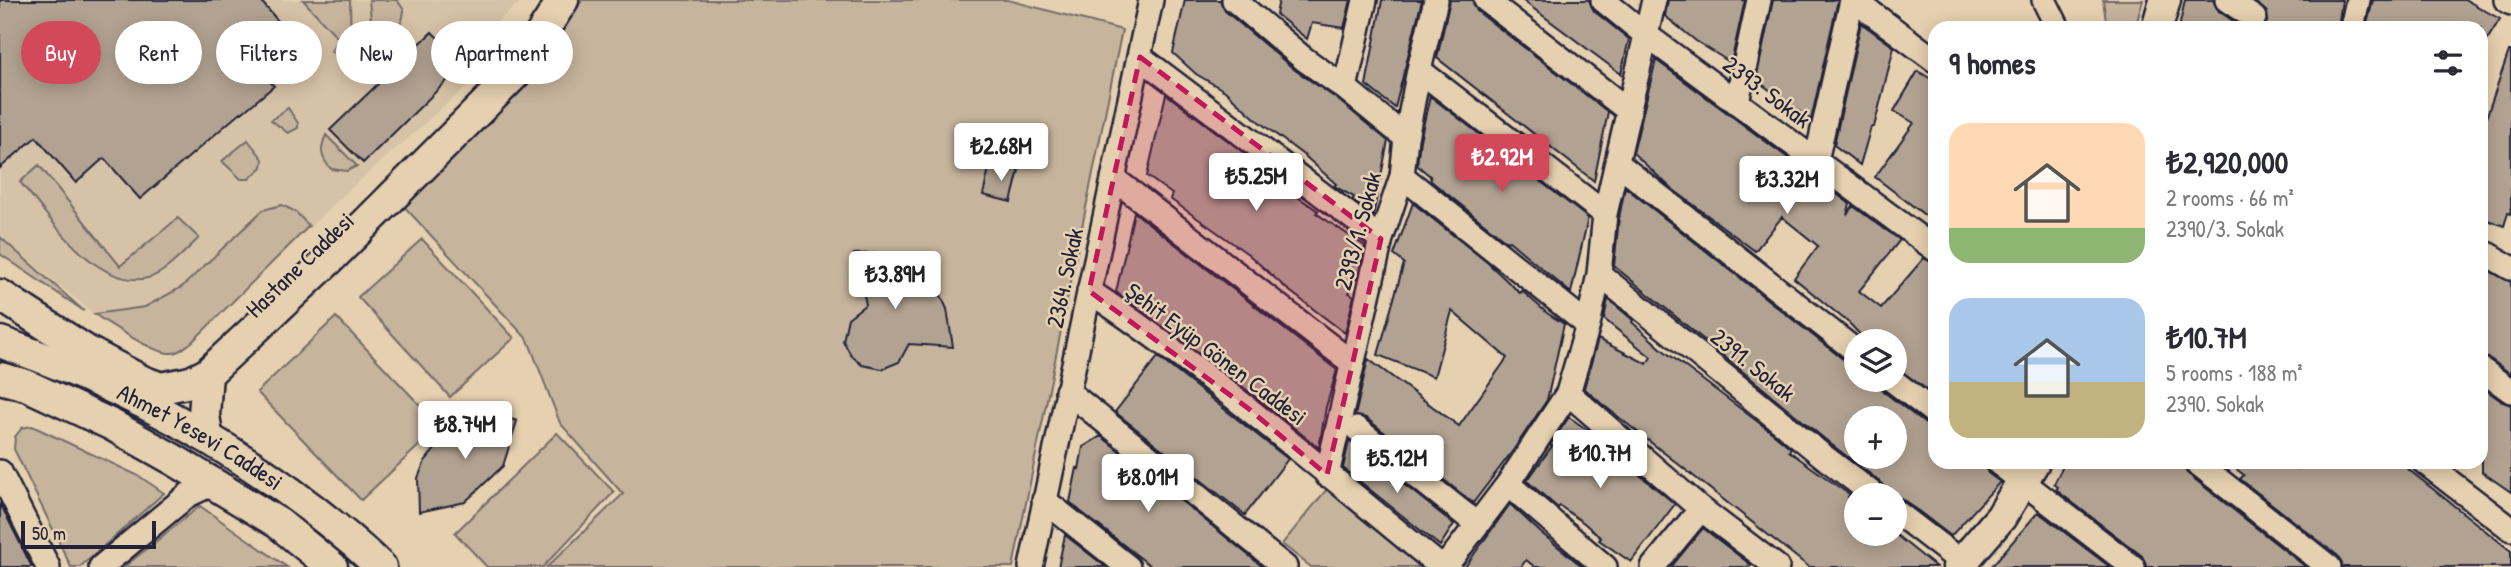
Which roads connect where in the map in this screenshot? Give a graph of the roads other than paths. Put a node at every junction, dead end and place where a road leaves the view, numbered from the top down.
1 (550, 0) edge
2 (563, 0) edge
3 (1151, 0) edge
4 (1234, 0) edge
5 (1365, 0) edge
6 (1436, 0) edge
7 (1486, 0) edge
8 (1603, 0) edge
9 (1654, 0) edge
10 (1759, 0) edge
11 (1853, 0) edge
12 (2044, 0) edge
13 (2165, 0) edge
14 (2227, 0) edge
15 (2358, 0) edge
16 (2506, 0) edge
17 (2511, 3) edge
18 (1262, 10) edge
19 (2254, 15) edge
20 (2054, 21) edge
21 (2159, 21) edge
22 (2354, 21) edge
23 (1646, 35) junction
24 (1928, 55) edge
25 (1140, 57) junction
26 (1419, 70) junction
27 (1345, 88) junction
28 (1737, 102) junction
29 (1629, 111) junction
30 (1406, 138) junction
31 (1816, 161) junction
32 (1617, 163) junction
33 (1402, 176) junction
34 (1113, 178) junction
35 (1605, 214) junction
36 (1381, 239) junction
37 (1928, 244) edge
38 (2488, 255) edge
39 (2511, 268) edge
40 (0, 274) edge
41 (1599, 274) junction
42 (1089, 291) junction
43 (0, 295) edge
44 (1588, 324) junction
45 (0, 342) edge
46 (1844, 342) edge
47 (1352, 363) junction
48 (2488, 374) edge
49 (0, 378) edge
50 (199, 378) junction
51 (1068, 391) junction
52 (2511, 391) edge
53 (1907, 392) edge
54 (1568, 393) junction
55 (1928, 408) edge
56 (165, 412) junction
57 (112, 425) junction
58 (1356, 429) dead end
59 (207, 435) junction
60 (2205, 469) edge
61 (2433, 469) edge
62 (0, 472) edge
63 (2028, 472) edge
64 (1327, 475) junction
65 (1859, 483) edge
66 (1508, 484) junction
67 (217, 487) junction
68 (1044, 500) junction
69 (1701, 509) junction
70 (1907, 521) edge
71 (1477, 524) junction
72 (2511, 529) edge
73 (1963, 565) edge
74 (48, 567) edge
75 (101, 567) edge
76 (331, 567) edge
77 (381, 567) edge
78 (1031, 567) edge
79 (1128, 567) edge
80 (1285, 567) edge
81 (1443, 567) edge
82 (1605, 567) edge
83 (1653, 567) edge
84 (1777, 567) edge
85 (2133, 567) edge
86 (2329, 567) edge

1 - 40 main road, Hastane Caddesi
2 - 50 main road, Hastane Caddesi
3 - 25 street, 2364. Sokak
4 - 18 street
5 - 27 street
6 - 26 street, 2393/1. Sokak
7 - 29 street
8 - 23 street, 2393. Sokak
9 - 23 street
10 - 28 street
11 - 24 street
11 - 31 street
12 - 20 street
13 - 21 main road
14 - 19 street
15 - 22 street
16 - 17 street
18 - 27 street
23 - 28 street, 2393. Sokak
23 - 29 street
25 - 34 street, 2364. Sokak
25 - 36 street
26 - 30 street, 2393/1. Sokak
26 - 35 street
27 - 30 street
28 - 31 street, 2393. Sokak
29 - 32 street
30 - 33 street, 2393/1. Sokak
31 - 37 street, 2393. Sokak
32 - 35 street
32 - 46 street
33 - 36 street, 2393/1. Sokak
33 - 44 street
34 - 42 street, 2364. Sokak
34 - 47 street
35 - 41 street
36 - 47 street, 2393/1. Sokak
38 - 39 street
41 - 44 street
41 - 65 street, 2391. Sokak
42 - 51 street, 2364. Sokak
42 - 64 street, Şehit Eyüp Gönen Caddesi
43 - 50 main road
44 - 54 street
45 - 56 main road, Ahmet Yesevi Caddesi
47 - 64 street, 2393/1. Sokak
48 - 52 street
49 - 57 main road, Ahmet Yesevi Caddesi
50 - 56 main road, Hastane Caddesi
50 - 59 main road
51 - 68 street, 2364. Sokak
51 - 80 street
53 - 55 street
54 - 66 street
54 - 69 street
56 - 57 main road
56 - 59 main road, Ahmet Yesevi Caddesi
57 - 67 main road, Ahmet Yesevi Caddesi
58 - 71 street
59 - 77 main road, Ahmet Yesevi Caddesi
60 - 86 street
61 - 72 street
62 - 74 street
63 - 73 main road
63 - 85 street
64 - 81 street, Şehit Eyüp Gönen Caddesi
66 - 71 street
66 - 82 street
67 - 75 street
67 - 76 main road, Ahmet Yesevi Caddesi
68 - 78 street, 2364. Sokak
68 - 79 street
69 - 83 street
69 - 84 street
70 - 73 street
71 - 81 street

